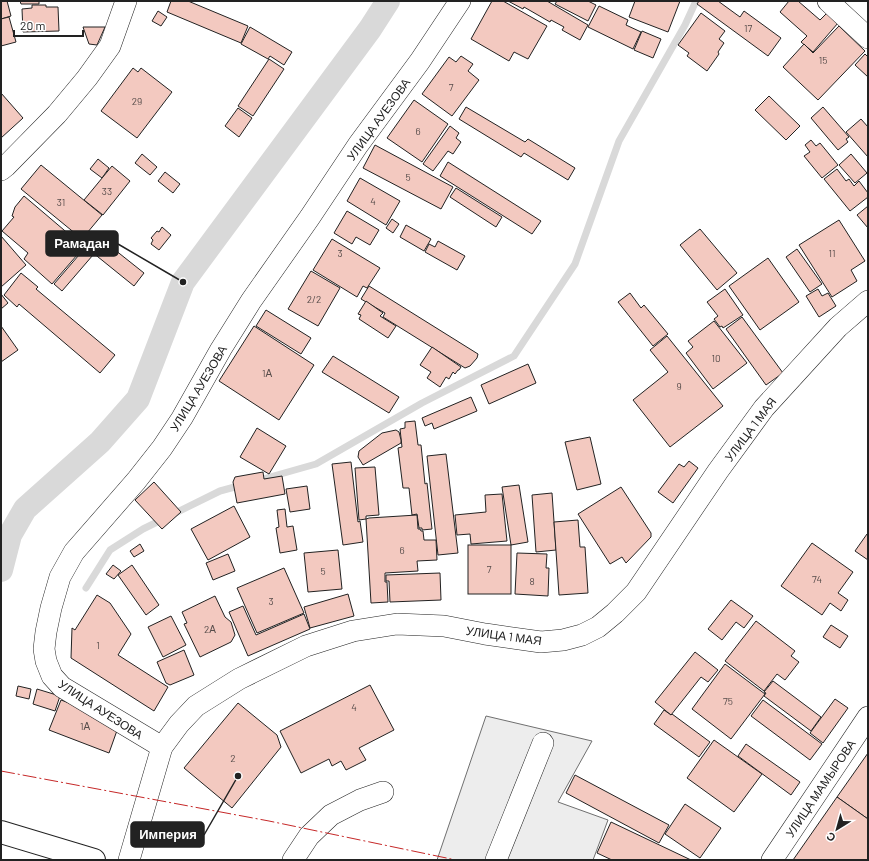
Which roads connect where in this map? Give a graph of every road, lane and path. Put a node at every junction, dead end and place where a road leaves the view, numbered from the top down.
1 (126, 1) edge
2 (460, 1) edge
3 (828, 1) edge
4 (868, 38) edge
5 (1, 170) edge
6 (868, 301) edge
7 (868, 717) edge
8 (543, 743) dead end
9 (162, 747) junction
10 (383, 792) dead end
11 (1, 832) edge
12 (94, 860) edge
13 (129, 860) edge
14 (293, 860) edge
15 (496, 860) edge
16 (772, 860) edge

1 - 5 street
2 - 9 street, УЛИЦА АУЕЗОВА
3 - 4 street
6 - 9 street, УЛИЦА 1 МАЯ
7 - 16 street, УЛИЦА МАМЫРОВА
8 - 15 street
9 - 13 street, УЛИЦА 1 МАЯ
10 - 14 street
11 - 12 highway

